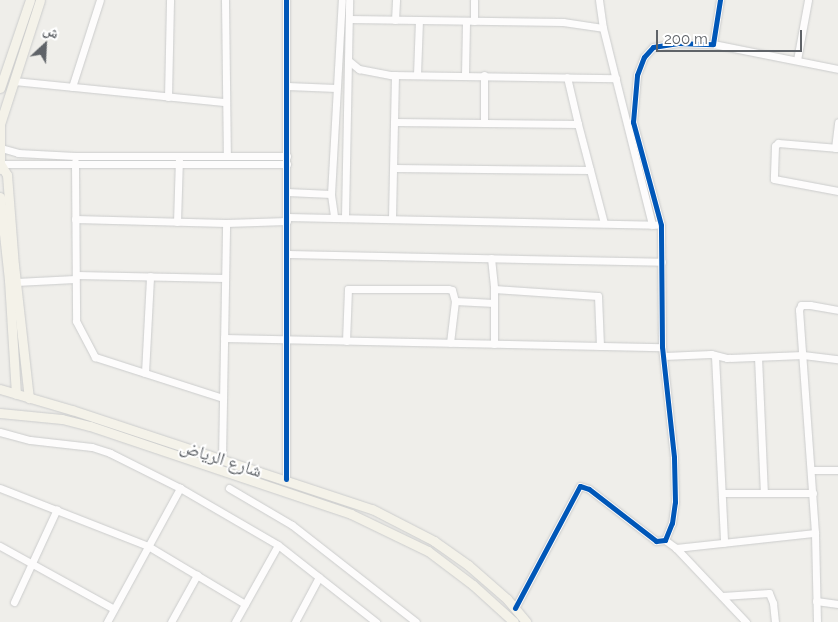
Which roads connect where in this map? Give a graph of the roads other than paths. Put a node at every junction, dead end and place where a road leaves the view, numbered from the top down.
1 (30, 0) edge
2 (40, 0) edge
3 (100, 0) edge
4 (170, 0) edge
5 (225, 0) edge
6 (286, 0) edge
7 (342, 0) edge
8 (349, 0) edge
9 (396, 0) edge
10 (474, 0) edge
11 (599, 0) edge
12 (720, 0) edge
13 (808, 0) edge
14 (349, 19) junction
15 (395, 20) junction
16 (418, 20) junction
17 (470, 21) junction
18 (603, 28) junction
19 (713, 44) junction
20 (797, 60) junction
21 (349, 61) junction
22 (838, 70) edge
23 (395, 75) junction
24 (417, 75) junction
25 (465, 75) junction
26 (484, 76) junction
27 (567, 77) junction
28 (616, 78) junction
29 (14, 81) junction
30 (287, 86) junction
31 (72, 87) junction
32 (0, 88) edge
33 (336, 88) junction
34 (168, 97) junction
35 (226, 102) junction
36 (394, 122) junction
37 (838, 122) edge
38 (484, 123) junction
39 (0, 124) edge
40 (578, 124) junction
41 (1, 148) edge
42 (837, 148) edge
43 (227, 156) junction
44 (178, 159) junction
45 (287, 160) junction
46 (75, 162) junction
47 (1, 165) edge
48 (394, 168) junction
49 (590, 170) junction
50 (838, 191) edge
51 (287, 192) junction
52 (331, 194) junction
53 (0, 197) edge
54 (334, 216) junction
55 (345, 217) junction
56 (75, 218) junction
57 (392, 218) junction
58 (287, 219) junction
59 (177, 222) junction
60 (604, 223) junction
61 (226, 224) junction
62 (652, 225) junction
63 (660, 225) junction
64 (288, 254) junction
65 (491, 258) junction
66 (662, 262) junction
67 (150, 276) junction
68 (76, 277) junction
69 (225, 278) junction
70 (16, 282) junction
71 (494, 289) junction
72 (454, 301) junction
73 (494, 303) junction
74 (838, 310) edge
75 (224, 338) junction
76 (286, 340) junction
77 (346, 342) junction
78 (450, 343) junction
79 (494, 344) junction
80 (600, 346) junction
81 (662, 347) junction
82 (803, 355) junction
83 (664, 356) junction
84 (716, 356) junction
85 (758, 357) junction
86 (838, 359) edge
87 (145, 373) junction
88 (0, 389) edge
89 (16, 394) junction
90 (29, 398) junction
91 (223, 398) junction
92 (0, 413) edge
93 (0, 432) edge
94 (222, 459) junction
95 (811, 470) junction
96 (838, 470) edge
97 (286, 480) junction
98 (0, 488) edge
99 (180, 488) junction
100 (229, 488) dead end
101 (722, 493) junction
102 (764, 493) junction
103 (813, 493) junction
104 (58, 509) junction
105 (815, 533) junction
106 (665, 540) junction
107 (724, 543) junction
108 (278, 545) junction
109 (0, 546) edge
110 (148, 546) junction
111 (676, 548) junction
112 (32, 563) junction
113 (197, 576) junction
114 (319, 578) junction
115 (722, 596) junction
116 (816, 601) junction
117 (14, 602) dead end
118 (245, 604) junction
119 (838, 604) edge
120 (114, 608) junction
121 (515, 608) junction
122 (107, 622) edge
123 (171, 622) edge
124 (235, 622) edge
125 (294, 622) edge
126 (376, 622) edge
127 (416, 622) edge
128 (514, 622) edge
129 (526, 622) edge
130 (746, 622) edge
131 (775, 622) edge
132 (817, 622) edge

1 - 32 main road
2 - 29 main road
3 - 31 street
4 - 34 street
5 - 35 street
6 - 30 street
7 - 33 street
8 - 14 street
9 - 15 street
10 - 17 street
11 - 18 street
12 - 19 street
13 - 20 street
14 - 15 street
14 - 21 street
15 - 16 street
16 - 17 street
16 - 24 street
17 - 18 street
17 - 25 street
18 - 28 street
19 - 20 street
19 - 63 street
20 - 22 street
21 - 23 street
21 - 55 street
23 - 24 street
23 - 36 street
24 - 25 street
25 - 26 street
26 - 27 street
26 - 38 street
27 - 28 street
27 - 40 street
28 - 62 street
29 - 31 street
29 - 39 main road
30 - 33 street
30 - 45 street
31 - 34 street
33 - 52 street
34 - 35 street
35 - 43 street
36 - 38 street
36 - 48 street
37 - 42 street
38 - 40 street
39 - 41 main road
40 - 49 street
41 - 44 street
41 - 47 main road
42 - 50 street
43 - 44 street
43 - 45 street
44 - 45 street
44 - 46 street
44 - 59 street
45 - 51 street
46 - 47 street
46 - 56 street
47 - 70 main road
48 - 49 street
48 - 57 street
49 - 60 street
51 - 52 street
51 - 58 street
52 - 54 street
53 - 89 main road
54 - 55 street
54 - 58 street
55 - 57 street
56 - 59 street
56 - 68 street
57 - 60 street
58 - 61 street
58 - 64 street
59 - 61 street
60 - 62 street
61 - 69 street
62 - 63 street
63 - 66 street
64 - 65 street
64 - 76 street
65 - 66 street
65 - 71 street
66 - 81 street
67 - 68 street
67 - 69 street
67 - 87 street
68 - 70 street
68 - 87 street
69 - 75 street
70 - 90 main road
71 - 73 street
71 - 80 street
72 - 73 street
72 - 77 street
72 - 78 street
73 - 79 street
74 - 82 street
75 - 76 street
75 - 91 street
76 - 77 street
76 - 97 street
77 - 78 street
78 - 79 street
79 - 80 street
80 - 81 street
81 - 83 street
82 - 85 street
82 - 86 street
82 - 95 street
83 - 84 street
83 - 106 street
84 - 85 street
84 - 101 street
85 - 102 street
87 - 91 street
88 - 89 main road, شارع الرياض
89 - 90 main road, شارع الرياض
90 - 94 main road, شارع الرياض
91 - 94 street
92 - 128 main road, شارع الرياض
93 - 99 street
94 - 97 main road, شارع الرياض
95 - 96 street
95 - 103 street
97 - 121 main road, شارع الرياض
98 - 104 street
99 - 108 street
99 - 110 street
100 - 127 street
101 - 102 street
101 - 107 street
102 - 103 street
103 - 105 street
104 - 110 street
104 - 112 street
105 - 107 street
105 - 116 street
106 - 111 street
106 - 121 street
107 - 111 street
108 - 114 street
108 - 118 street
109 - 112 street
110 - 113 street
110 - 120 street
111 - 115 street
112 - 117 street
112 - 120 street
113 - 118 street
113 - 123 street
114 - 125 street
114 - 126 street
115 - 130 street
115 - 131 street
116 - 119 street
116 - 132 street
118 - 124 street
120 - 122 street
121 - 129 main road, شارع الرياض

